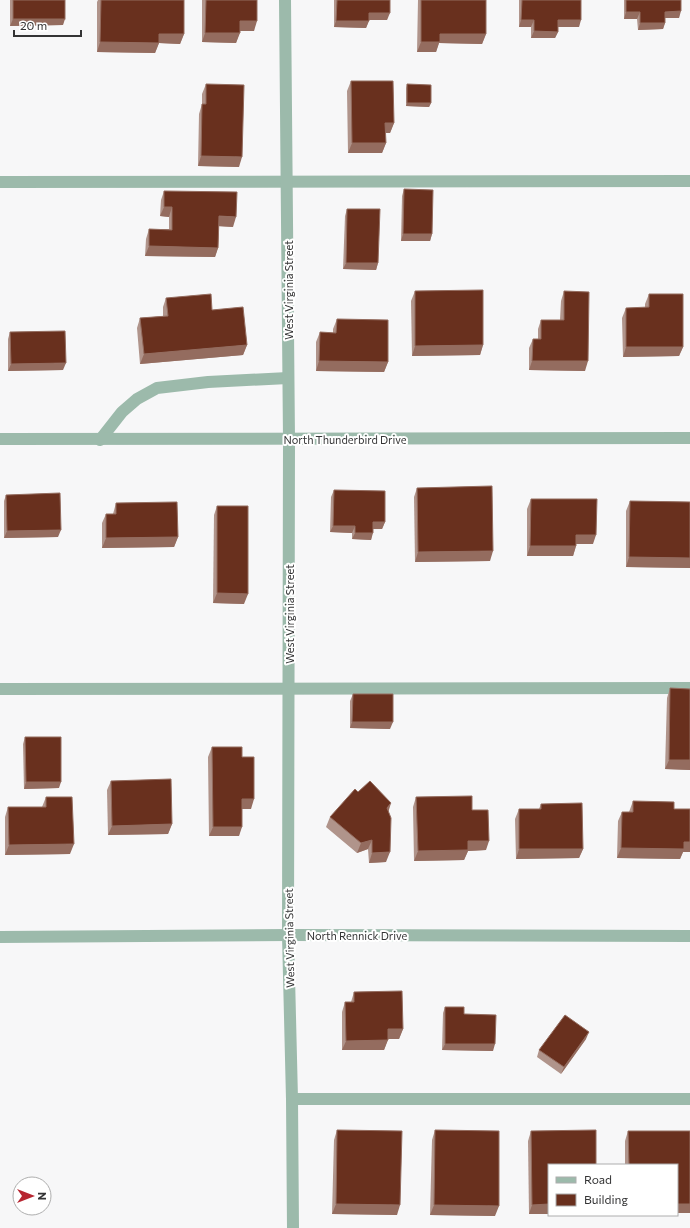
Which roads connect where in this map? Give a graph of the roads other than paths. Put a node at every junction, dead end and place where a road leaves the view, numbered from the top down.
1 (285, 0) edge
2 (287, 180) junction
3 (690, 181) edge
4 (0, 182) edge
5 (288, 378) junction
6 (690, 438) edge
7 (0, 439) edge
8 (100, 440) junction
9 (289, 440) junction
10 (690, 688) edge
11 (0, 689) edge
12 (289, 689) junction
13 (288, 935) junction
14 (690, 936) edge
15 (0, 937) edge
16 (292, 1099) junction
17 (690, 1099) edge
18 (293, 1228) edge

1 - 2 street, West Virginia Street
2 - 3 street
2 - 4 street
2 - 5 street, West Virginia Street
5 - 8 street
5 - 9 street, West Virginia Street
6 - 9 street, North Thunderbird Drive
7 - 8 street, North Thunderbird Drive
8 - 9 street, North Thunderbird Drive
9 - 12 street, West Virginia Street
10 - 12 street
11 - 12 street
12 - 13 street, West Virginia Street
13 - 14 street, North Rennick Drive
13 - 15 street, North Rennick Drive
13 - 16 street, West Virginia Street
16 - 17 street
16 - 18 street, West Virginia Street

